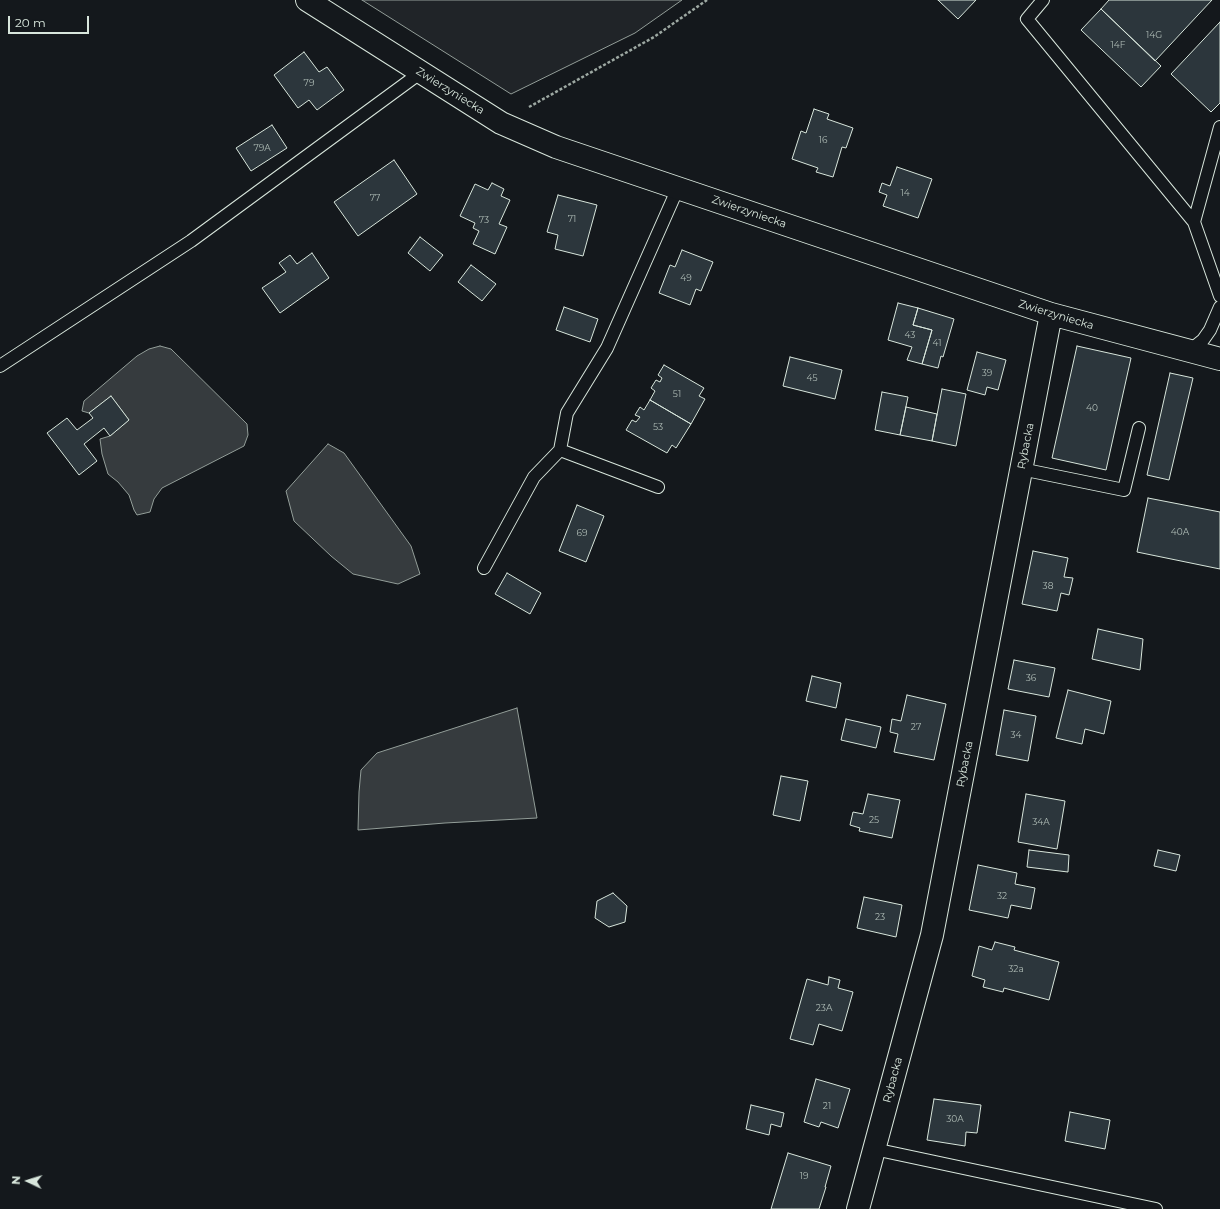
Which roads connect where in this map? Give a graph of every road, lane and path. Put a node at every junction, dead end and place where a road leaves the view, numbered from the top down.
1 (307, 0) edge
2 (707, 0) edge
3 (1043, 0) edge
4 (420, 73) junction
5 (501, 123) junction
6 (1220, 126) edge
7 (678, 188) junction
8 (1194, 222) junction
9 (1220, 296) edge
10 (1220, 307) edge
11 (1051, 314) junction
12 (1188, 352) junction
13 (1220, 359) edge
14 (0, 366) edge
15 (1138, 428) dead end
16 (560, 450) junction
17 (1021, 469) junction
18 (658, 487) dead end
19 (484, 568) dead end
20 (874, 1149) junction
21 (858, 1209) edge
22 (1156, 1209) edge

1 - 4 street, Zwierzyniecka
2 - 5 path
3 - 8 lane
4 - 5 street, Zwierzyniecka
4 - 14 lane
5 - 7 street, Zwierzyniecka
6 - 8 lane
7 - 11 street, Zwierzyniecka
7 - 16 lane
8 - 9 lane
10 - 12 lane
11 - 12 street, Zwierzyniecka
11 - 17 street, Rybacka
12 - 13 street, Zwierzyniecka
15 - 17 lane
16 - 18 lane
16 - 19 lane
17 - 20 street, Rybacka
20 - 21 street, Rybacka
20 - 22 lane

